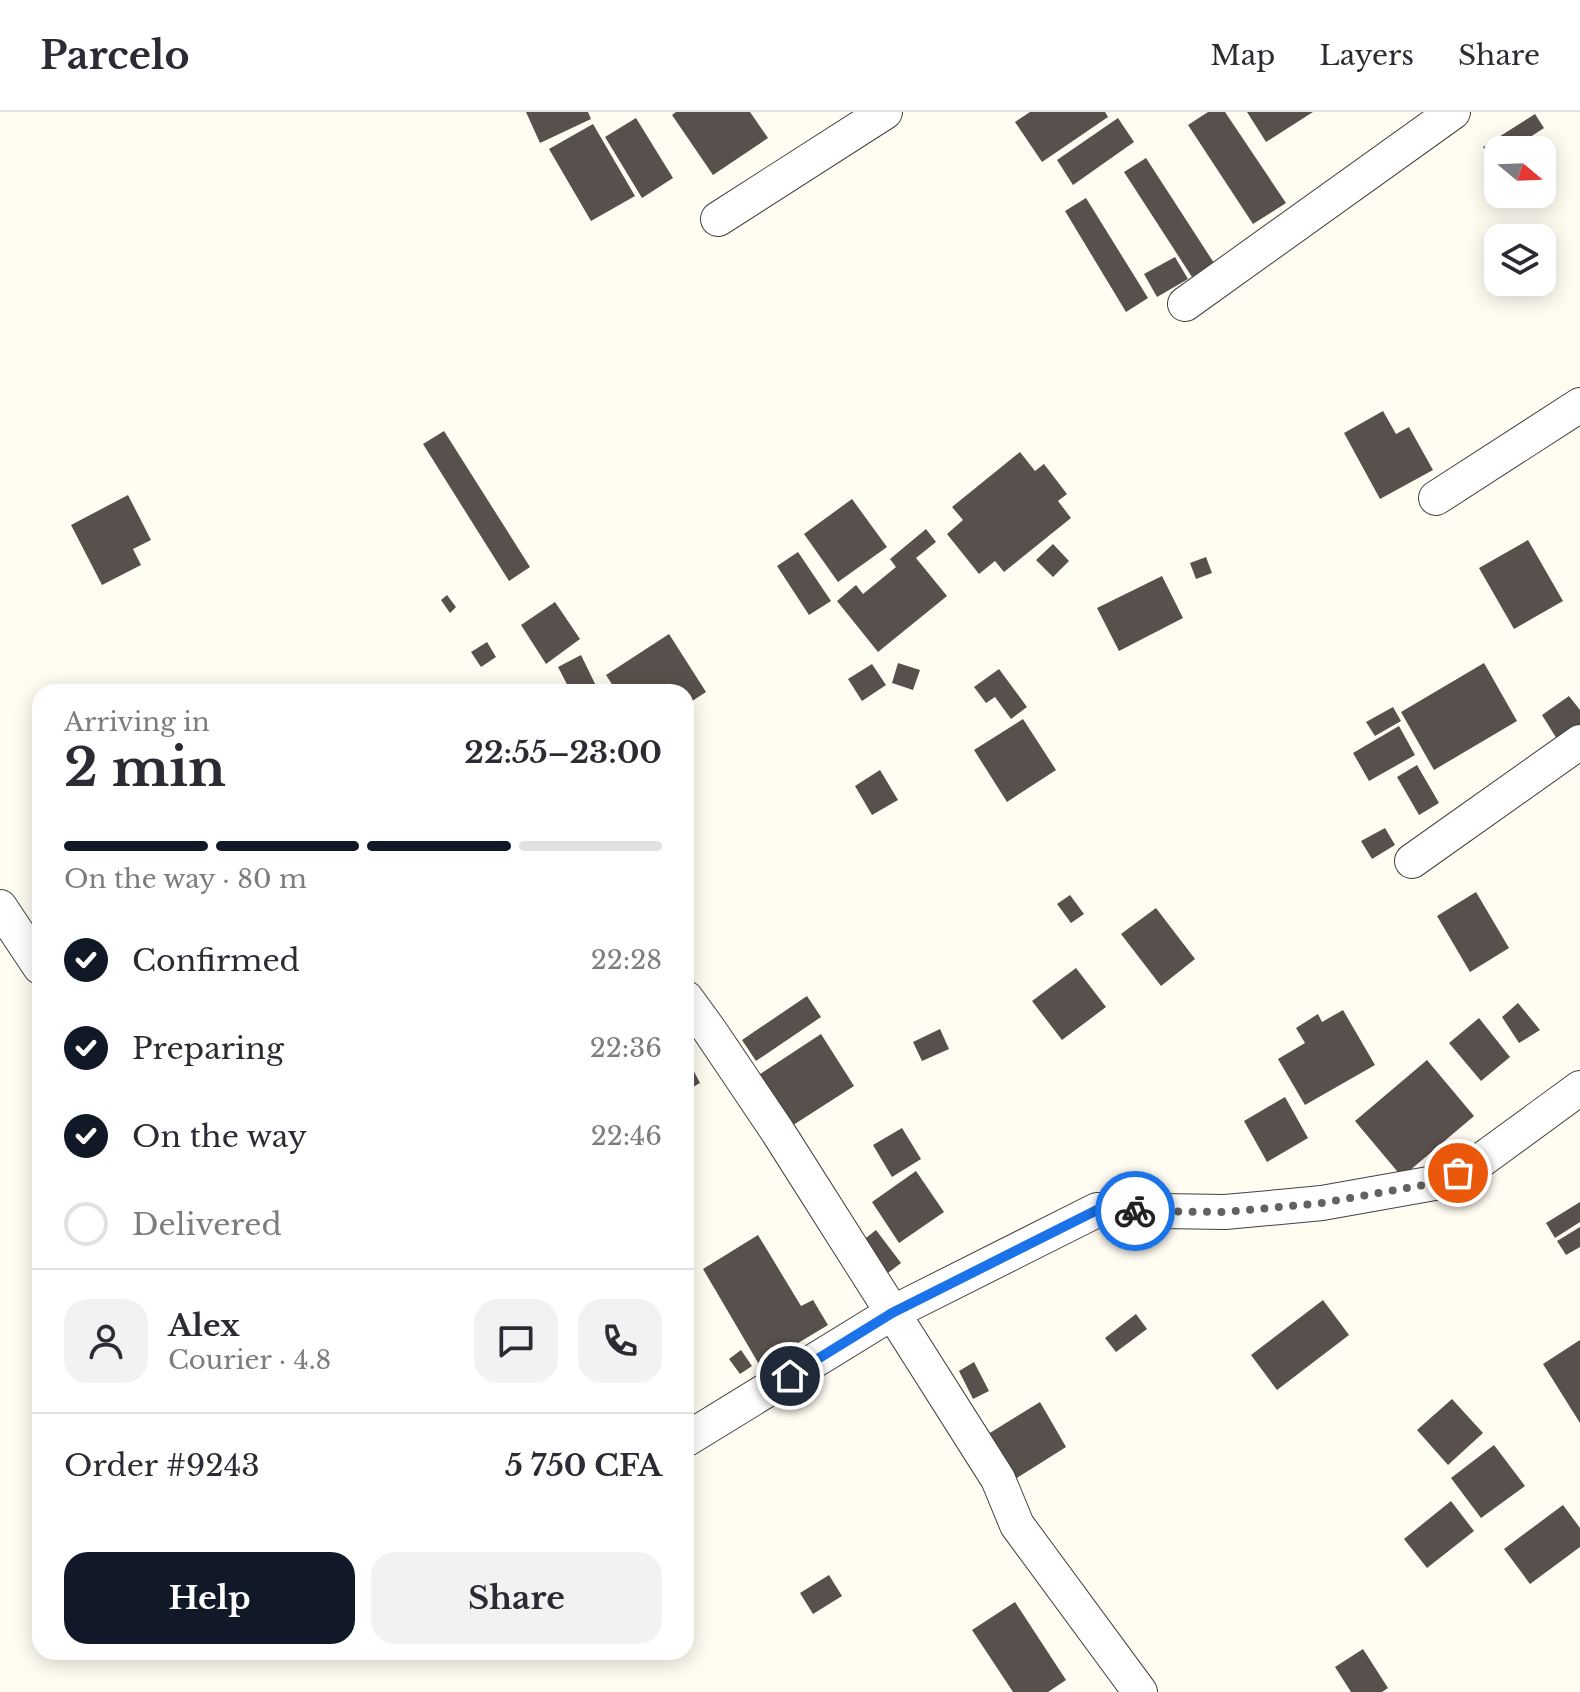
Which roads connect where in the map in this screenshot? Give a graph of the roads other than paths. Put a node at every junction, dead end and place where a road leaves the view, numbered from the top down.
1 (885, 112) edge
2 (1453, 112) edge
3 (718, 219) dead end
4 (1185, 304) dead end
5 (1580, 405) edge
6 (1436, 498) dead end
7 (1580, 742) edge
8 (1412, 861) dead end
9 (0, 907) edge
10 (32, 955) edge
11 (694, 1009) edge
12 (1580, 1088) edge
13 (892, 1313) junction
14 (694, 1435) edge
15 (1140, 1692) edge

1 - 3 street
2 - 4 street
5 - 6 street
7 - 8 street
9 - 10 street
11 - 13 street
12 - 13 street
13 - 14 street
13 - 15 street

